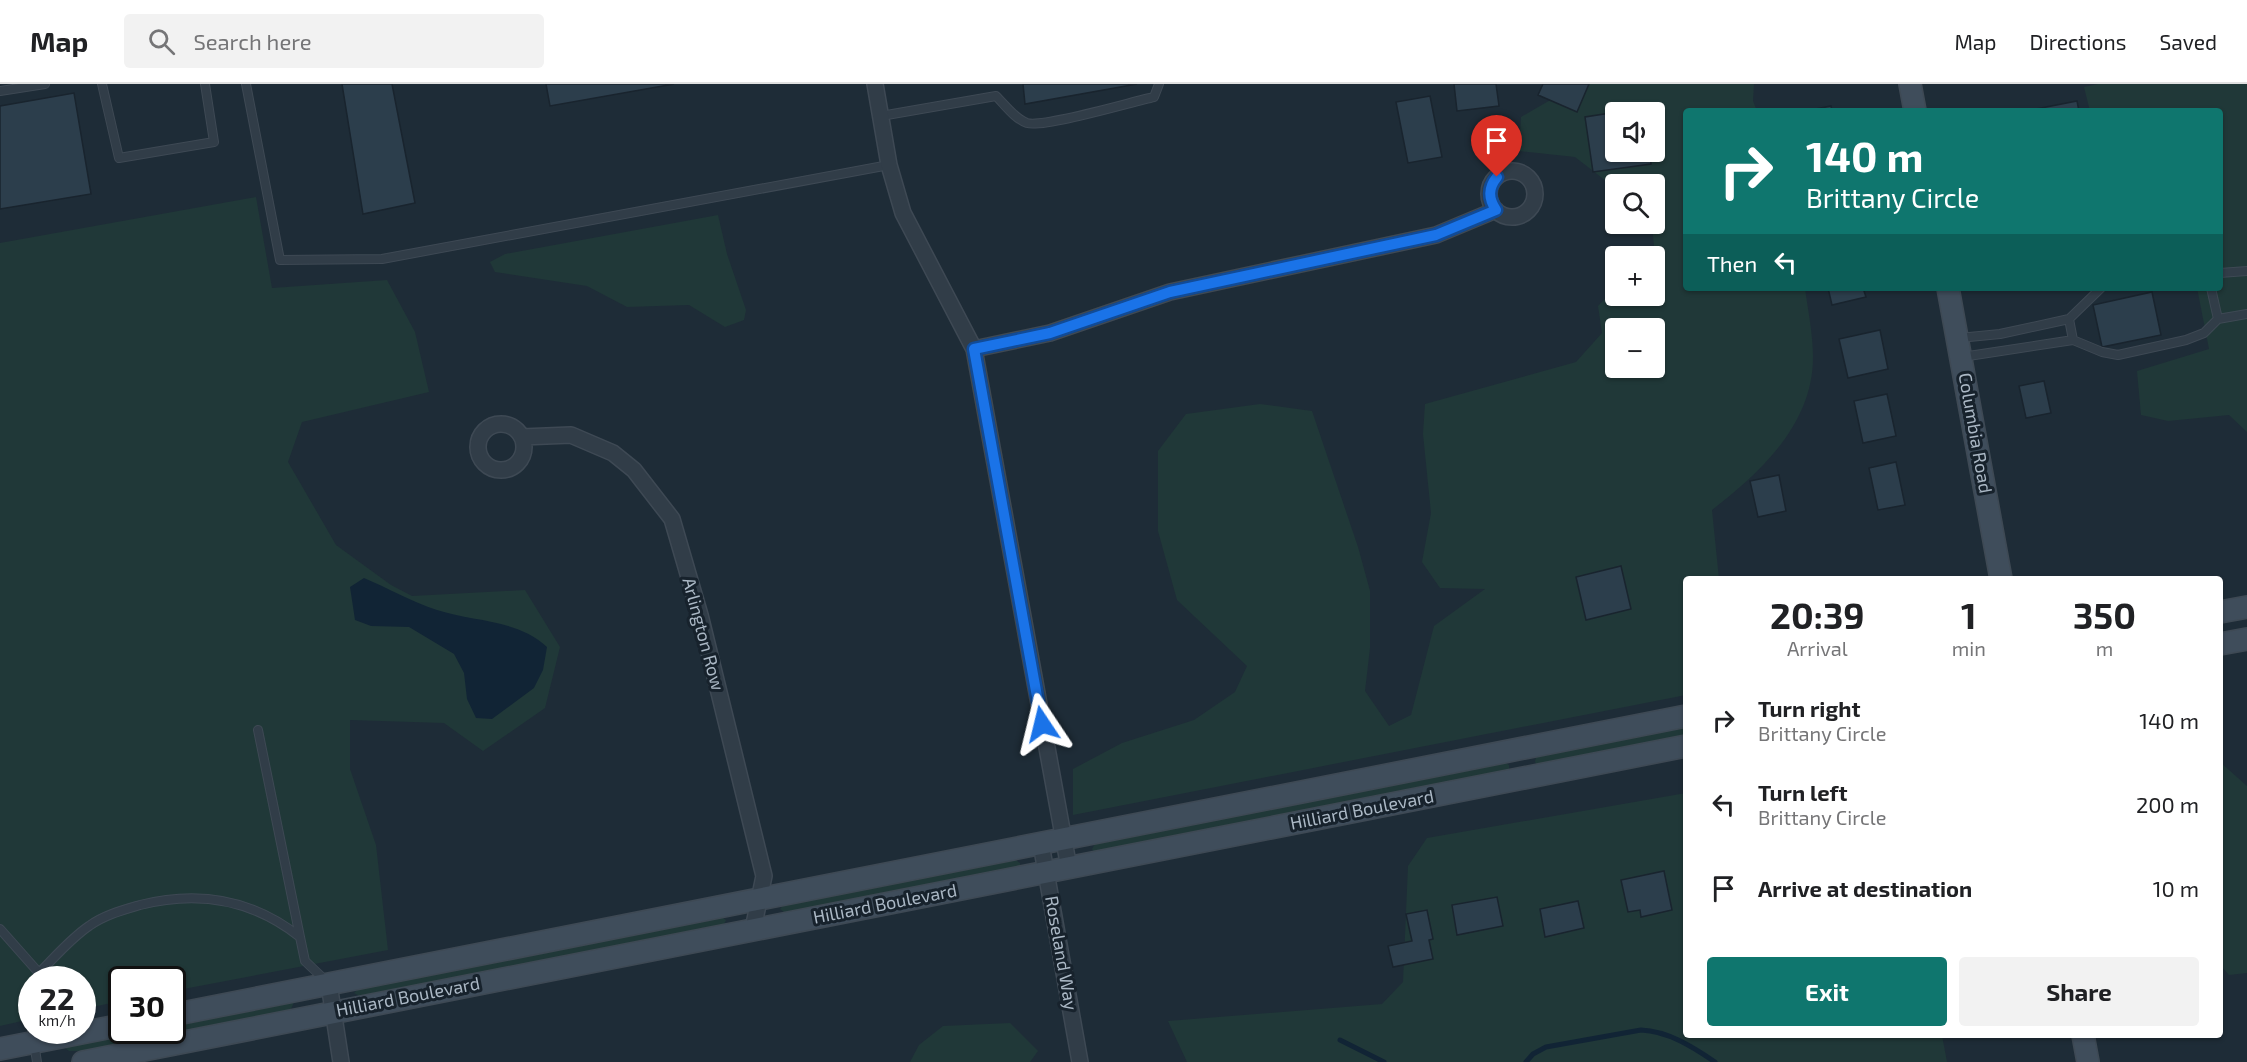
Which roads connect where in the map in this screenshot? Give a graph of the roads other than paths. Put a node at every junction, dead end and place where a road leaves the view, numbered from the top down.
1 (45, 84) edge
2 (102, 84) edge
3 (205, 84) edge
4 (246, 84) edge
5 (875, 84) edge
6 (1158, 84) edge
7 (1910, 84) edge
8 (0, 91) edge
9 (1915, 108) edge
10 (881, 116) junction
11 (889, 165) junction
12 (1496, 210) dead end
13 (2247, 271) edge
14 (2223, 273) edge
15 (1949, 291) edge
16 (2098, 291) edge
17 (2212, 291) edge
18 (2247, 314) edge
19 (2069, 319) junction
20 (2218, 319) junction
21 (2073, 340) junction
22 (1959, 347) junction
23 (974, 349) junction
24 (522, 437) dead end
25 (2000, 576) edge
26 (2247, 607) edge
27 (2223, 611) edge
28 (2247, 639) edge
29 (2223, 643) edge
30 (1683, 717) edge
31 (258, 730) dead end
32 (1683, 747) edge
33 (1063, 839) junction
34 (1041, 844) junction
35 (1068, 868) junction
36 (1047, 873) junction
37 (757, 900) junction
38 (0, 929) edge
39 (753, 929) junction
40 (300, 937) junction
41 (30, 966) edge
42 (48, 966) edge
43 (329, 984) junction
44 (186, 1012) edge
45 (332, 1012) junction
46 (2084, 1038) edge
47 (21, 1044) edge
48 (0, 1049) edge
49 (83, 1062) edge
50 (341, 1062) edge
51 (1080, 1062) edge
52 (2088, 1062) edge

1 - 8 lane
2 - 3 lane
4 - 11 lane
5 - 10 street
6 - 10 lane
7 - 9 main road
10 - 11 street
11 - 23 street
12 - 23 street
13 - 14 lane
15 - 22 main road, Columbia Road
16 - 19 lane
17 - 20 lane
18 - 20 lane
19 - 21 lane
19 - 22 lane
20 - 21 lane
21 - 22 lane
22 - 25 main road, Columbia Road
23 - 33 street
24 - 37 street, Arlington Row
26 - 27 main road
28 - 29 main road
30 - 33 main road, Hilliard Boulevard
31 - 40 lane
32 - 35 main road, Hilliard Boulevard
33 - 34 main road, Hilliard Boulevard
33 - 35 street
34 - 36 street, Roseland Way
34 - 37 main road, Hilliard Boulevard
35 - 36 main road, Hilliard Boulevard
36 - 39 main road, Hilliard Boulevard
36 - 51 street, Roseland Way
37 - 39 street, Arlington Row
37 - 43 main road, Hilliard Boulevard
38 - 41 lane
39 - 45 main road, Hilliard Boulevard
40 - 42 lane
40 - 43 lane
43 - 44 main road, Hilliard Boulevard
43 - 45 street
45 - 49 main road, Hilliard Boulevard
45 - 50 street
46 - 52 main road
47 - 48 main road

